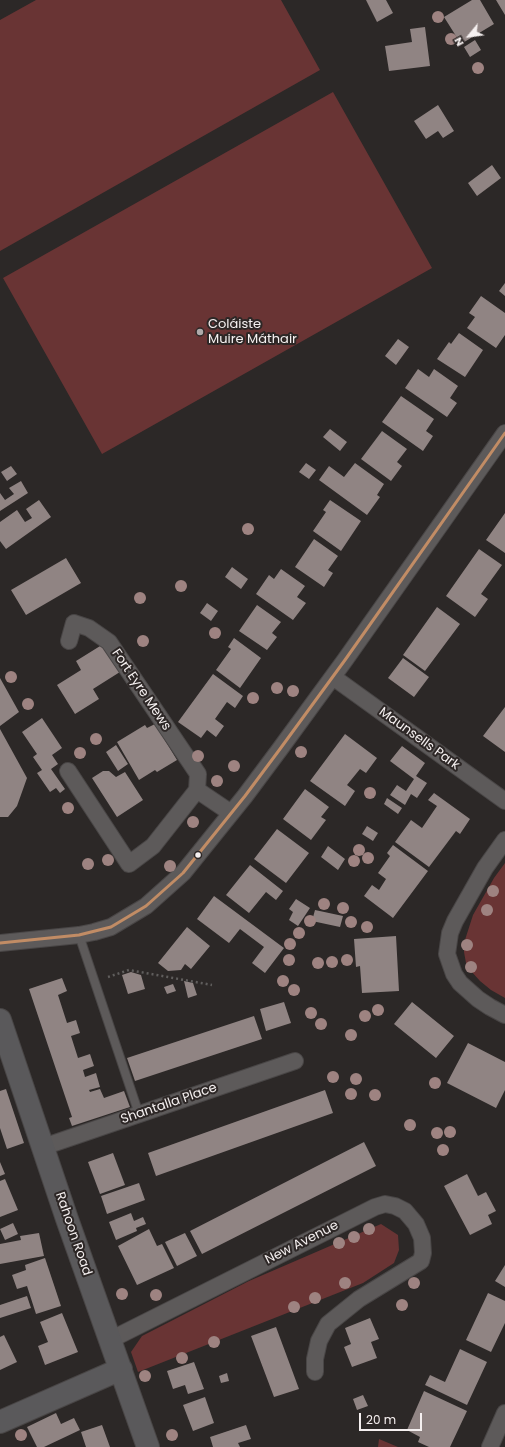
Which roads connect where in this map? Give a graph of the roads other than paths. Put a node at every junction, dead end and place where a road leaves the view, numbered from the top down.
1 (505, 432) edge
2 (69, 642) dead end
3 (332, 676) junction
4 (68, 771) dead end
5 (197, 790) junction
6 (505, 801) edge
7 (231, 813) junction
8 (505, 840) edge
9 (79, 935) junction
10 (0, 943) edge
11 (505, 1015) edge
12 (0, 1020) edge
13 (295, 1061) dead end
14 (139, 1114) junction
15 (43, 1147) junction
16 (110, 1340) junction
17 (121, 1369) junction
18 (316, 1372) dead end
19 (505, 1413) edge
20 (0, 1422) edge
21 (492, 1446) edge
22 (148, 1447) edge

1 - 3 street
2 - 5 street, Fort Eyre Mews
3 - 6 street, Maunsells Park
3 - 7 street
4 - 5 street
5 - 7 street
7 - 9 street
8 - 11 street
9 - 10 street
9 - 14 lane
12 - 15 street, Rahoon Road
13 - 14 street, Shantalla Place
14 - 15 street, Shantalla Place
15 - 16 street, Rahoon Road
16 - 17 street, Rahoon Road
16 - 18 street, New Avenue
17 - 20 street
17 - 22 street, Rahoon Road
19 - 21 street

